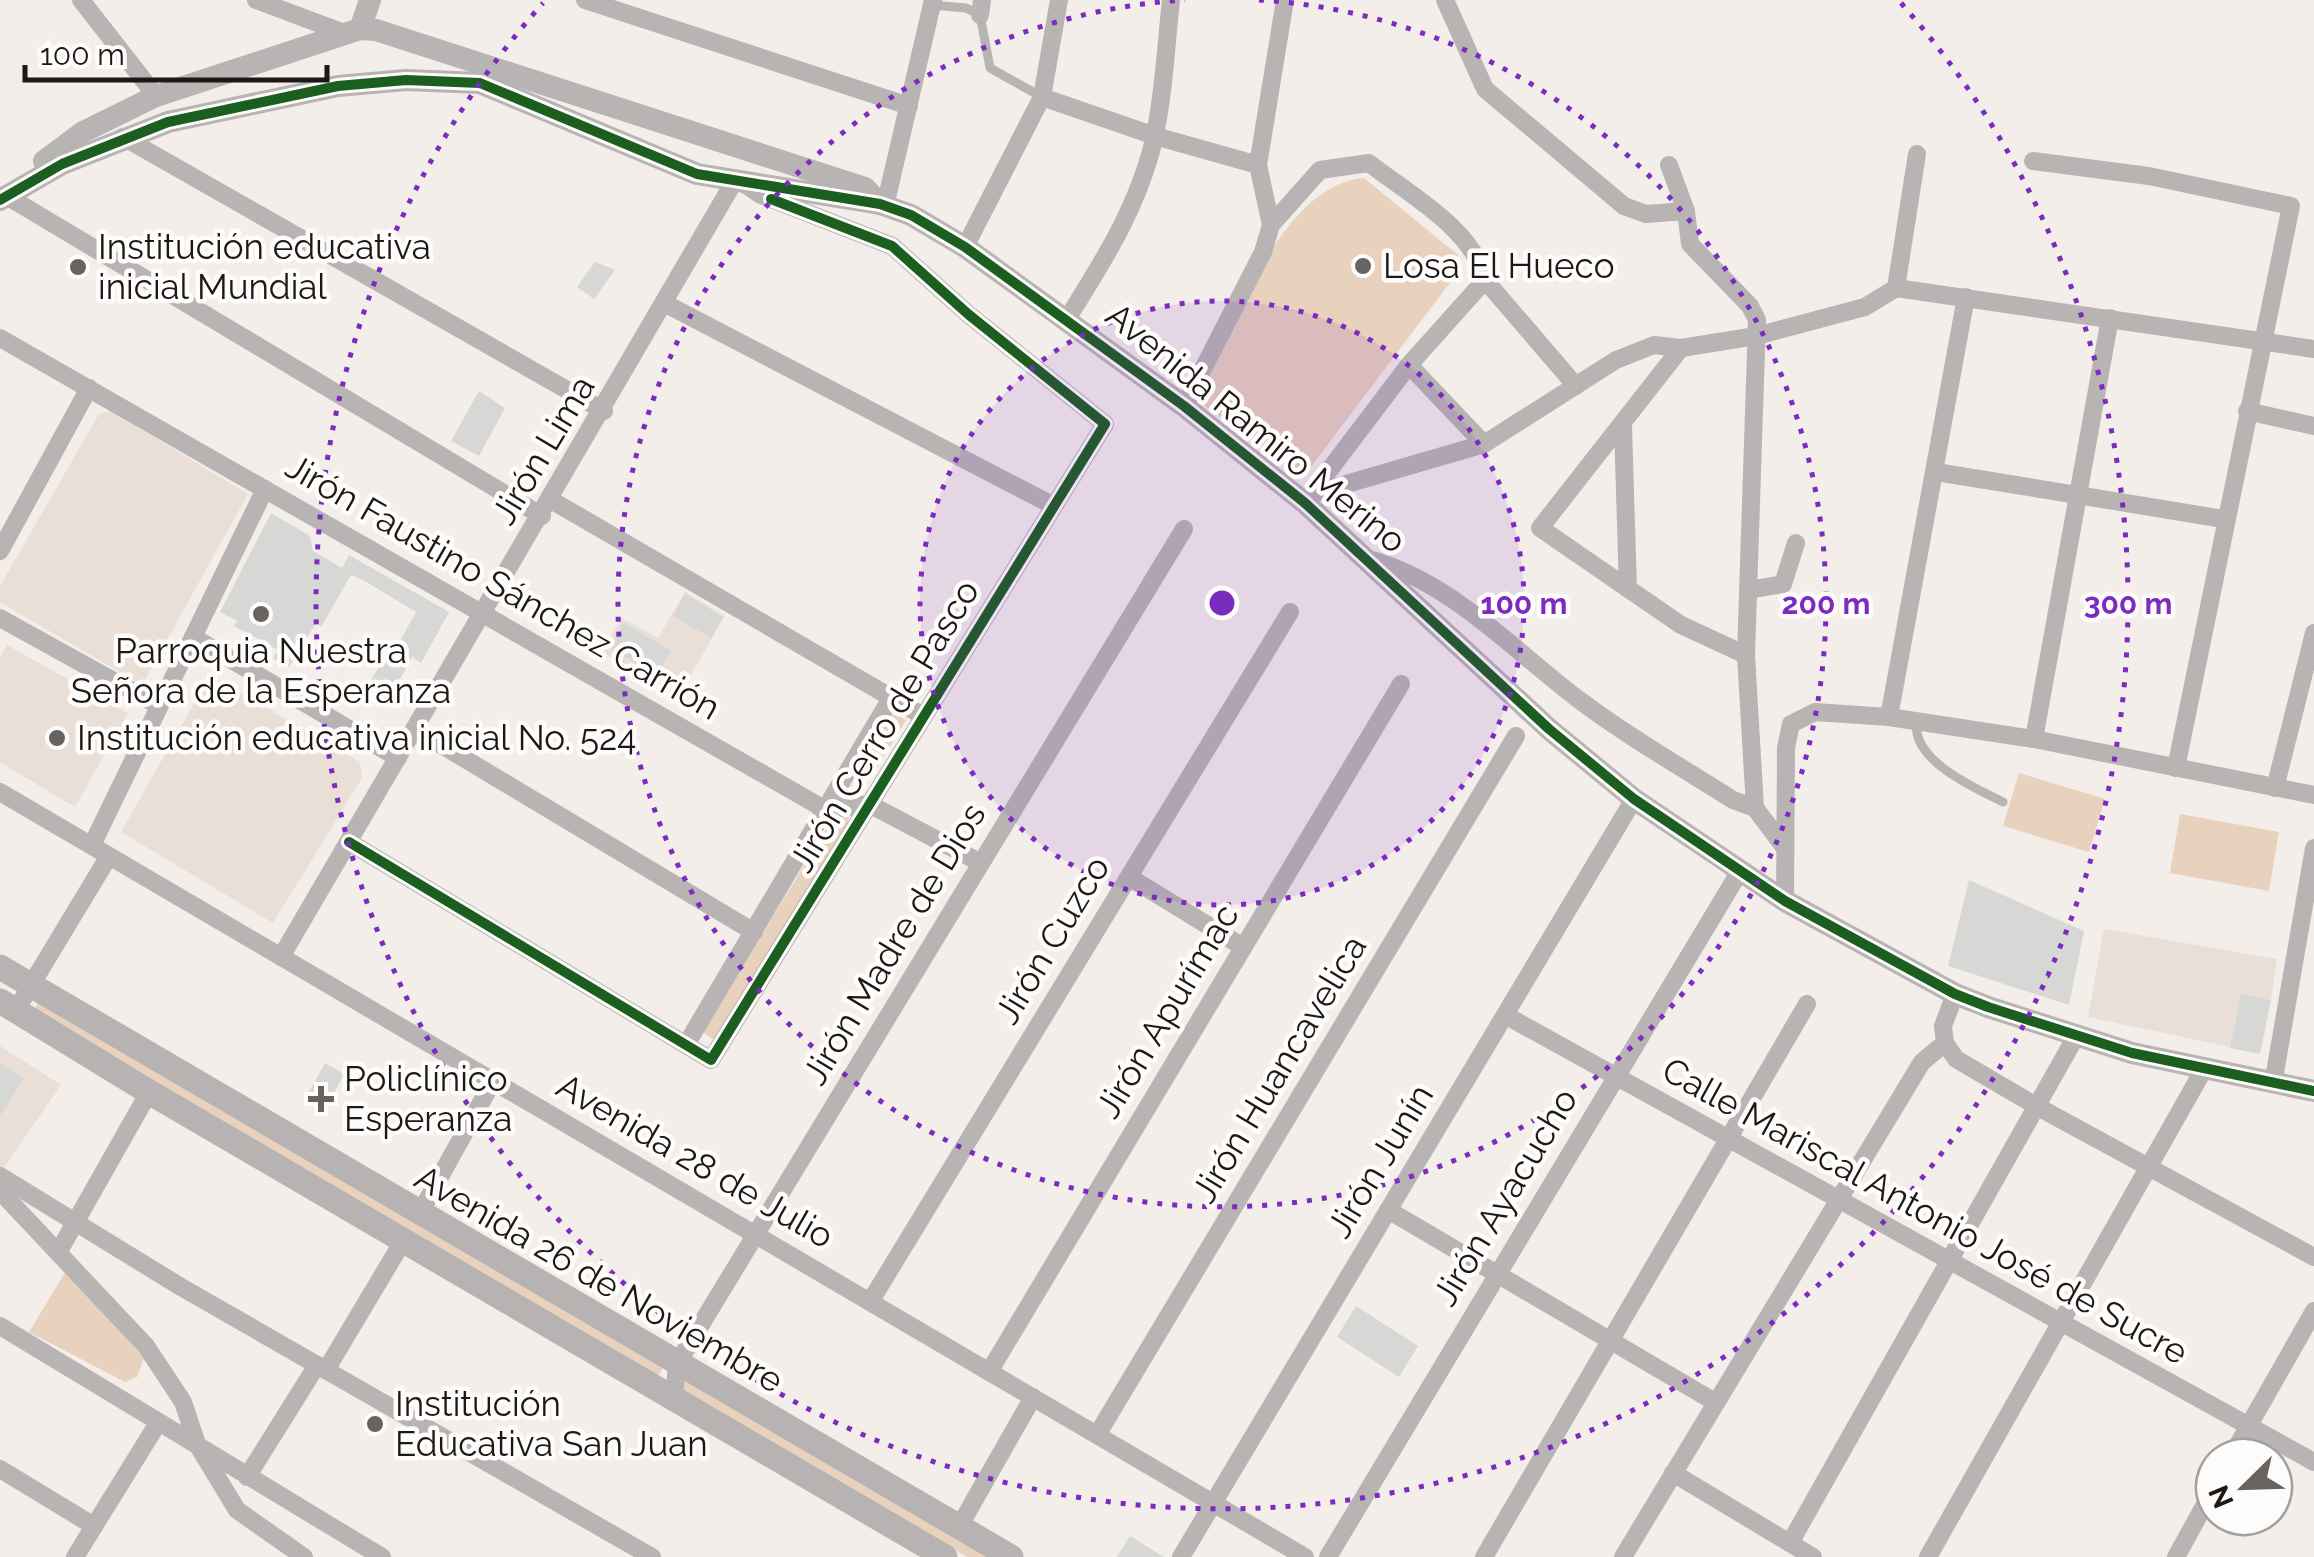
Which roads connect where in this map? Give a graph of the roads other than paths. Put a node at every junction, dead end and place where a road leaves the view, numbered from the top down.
1 (81, 0) edge
2 (256, 0) edge
3 (370, 0) edge
4 (585, 0) edge
5 (1059, 0) edge
6 (1171, 0) edge
7 (1285, 0) edge
8 (1444, 0) edge
9 (927, 2) edge
10 (981, 7) edge
11 (352, 31) junction
12 (156, 96) junction
13 (1042, 97) junction
14 (908, 106) junction
15 (1155, 136) junction
16 (123, 137) junction
17 (1918, 154) dead end
18 (2033, 161) dead end
19 (1258, 165) junction
20 (1669, 166) dead end
21 (739, 181) junction
22 (2, 197) edge
23 (882, 205) junction
24 (1686, 211) junction
25 (1270, 226) junction
26 (966, 247) junction
27 (1485, 280) junction
28 (1896, 288) junction
29 (1966, 297) junction
30 (666, 304) junction
31 (2110, 318) junction
32 (1067, 320) junction
33 (1756, 336) junction
34 (0, 338) edge
35 (2262, 340) junction
36 (1681, 348) junction
37 (2314, 349) edge
38 (1409, 365) junction
39 (1576, 386) junction
40 (89, 388) junction
41 (1184, 406) junction
42 (604, 411) junction
43 (2247, 411) junction
44 (2314, 426) edge
45 (1623, 427) junction
46 (1484, 444) junction
47 (1936, 472) junction
48 (265, 488) junction
49 (2080, 492) junction
50 (1308, 498) junction
51 (1052, 504) junction
52 (547, 508) junction
53 (2224, 519) junction
54 (1184, 530) dead end
55 (1796, 543) dead end
56 (0, 551) edge
57 (1368, 559) junction
58 (1628, 589) junction
59 (1748, 590) junction
60 (1290, 612) dead end
61 (484, 613) junction
62 (0, 618) edge
63 (2314, 633) edge
64 (193, 637) junction
65 (1746, 655) junction
66 (1400, 684) dead end
67 (892, 698) junction
68 (160, 706) junction
69 (923, 716) junction
70 (1889, 717) junction
71 (1918, 722) junction
72 (416, 729) junction
73 (1516, 736) dead end
74 (2034, 739) junction
75 (398, 758) junction
76 (2176, 768) junction
77 (2275, 788) junction
78 (0, 792) edge
79 (2314, 795) edge
80 (1634, 799) junction
81 (2003, 802) dead end
82 (869, 804) junction
83 (1754, 808) junction
84 (826, 810) junction
85 (349, 842) junction
86 (92, 845) junction
87 (1785, 848) junction
88 (2314, 848) edge
89 (110, 856) junction
90 (981, 863) junction
91 (1740, 870) junction
92 (1128, 877) junction
93 (1784, 900) junction
94 (754, 932) junction
95 (1243, 947) junction
96 (282, 956) junction
97 (0, 966) edge
98 (32, 986) junction
99 (1956, 994) junction
100 (1807, 1004) dead end
101 (8, 1005) edge
102 (1506, 1015) junction
103 (2075, 1038) junction
104 (1945, 1042) junction
105 (686, 1045) junction
106 (2204, 1069) junction
107 (1615, 1076) junction
108 (494, 1081) junction
109 (2272, 1084) junction
110 (2314, 1091) edge
111 (148, 1092) junction
112 (2038, 1107) junction
113 (1730, 1140) junction
114 (2151, 1168) junction
115 (0, 1176) edge
116 (0, 1191) edge
117 (1836, 1199) junction
118 (1388, 1210) junction
119 (419, 1215) junction
120 (76, 1221) junction
121 (755, 1234) junction
122 (404, 1240) junction
123 (58, 1251) junction
124 (2314, 1256) edge
125 (1948, 1261) junction
126 (1498, 1274) junction
127 (870, 1302) junction
128 (2314, 1311) edge
129 (2060, 1323) junction
130 (0, 1326) edge
131 (1612, 1342) junction
132 (677, 1364) junction
133 (322, 1368) junction
134 (989, 1372) junction
135 (674, 1398) junction
136 (1033, 1398) junction
137 (1716, 1402) junction
138 (158, 1423) junction
139 (2247, 1427) junction
140 (1097, 1435) junction
141 (2242, 1437) edge
142 (198, 1444) junction
143 (2314, 1462) edge
144 (0, 1469) edge
145 (1673, 1473) junction
146 (248, 1478) junction
147 (1213, 1503) junction
148 (2194, 1524) edge
149 (94, 1526) junction
150 (959, 1527) junction
151 (1790, 1543) junction
152 (75, 1557) edge
153 (304, 1557) edge
154 (382, 1557) edge
155 (652, 1557) edge
156 (944, 1557) edge
157 (1010, 1557) edge
158 (1181, 1557) edge
159 (1305, 1557) edge
160 (1328, 1557) edge
161 (1484, 1557) edge
162 (1623, 1557) edge
163 (1813, 1557) edge
164 (1928, 1557) edge
165 (2176, 1557) edge

1 - 12 street
2 - 11 street
3 - 11 street
4 - 14 street
5 - 13 street
6 - 15 street
7 - 19 street
8 - 24 street
9 - 10 lane
9 - 14 street
10 - 13 lane
11 - 12 street
11 - 23 street, Avenida Ramiro Merino
12 - 22 street
13 - 15 street
13 - 26 street
14 - 23 street
15 - 19 street
15 - 32 street
16 - 21 street, Avenida Ramiro Merino
16 - 22 street, Avenida Ramiro Merino
16 - 42 street
17 - 28 street
18 - 35 street
19 - 25 street
20 - 24 street
21 - 23 street, Avenida Ramiro Merino
21 - 30 street, Jirón Lima
21 - 51 street, Jirón Cerro de Pasco
22 - 52 street
23 - 26 street, Avenida Ramiro Merino
24 - 33 street
25 - 27 street
25 - 41 street
26 - 32 street, Avenida Ramiro Merino
27 - 38 street
27 - 39 street
28 - 29 street
28 - 33 street
29 - 31 street
29 - 47 street
30 - 42 street, Jirón Lima
30 - 51 street
31 - 35 street
31 - 49 street
32 - 41 street, Avenida Ramiro Merino
33 - 36 street
33 - 59 street
34 - 40 street, Jirón Faustino Sánchez Carrión
35 - 37 street
35 - 43 street
36 - 39 street
36 - 45 street
38 - 46 street
38 - 50 street
39 - 46 street
40 - 48 street, Jirón Faustino Sánchez Carrión
40 - 56 street
41 - 50 street, Avenida Ramiro Merino
42 - 52 street, Jirón Lima
43 - 44 street
43 - 53 street
45 - 58 street
45 - 58 street
46 - 50 street
47 - 49 street
47 - 70 street
48 - 61 street, Jirón Faustino Sánchez Carrión
48 - 64 street
49 - 53 street
49 - 74 street
50 - 57 street, Avenida Ramiro Merino
51 - 69 street, Jirón Cerro de Pasco
52 - 61 street, Jirón Lima
52 - 67 street
53 - 76 street
54 - 90 street, Jirón Madre de Dios
55 - 59 street
57 - 80 street, Avenida Ramiro Merino
57 - 83 street
58 - 65 street
59 - 65 street
60 - 92 street, Jirón Cuzco
61 - 72 street, Jirón Lima
61 - 84 street, Jirón Faustino Sánchez Carrión
62 - 68 street
63 - 77 street
64 - 68 street
64 - 75 street
65 - 83 street
66 - 95 street, Jirón Apurímac
67 - 69 street
67 - 84 street, Jirón Cerro de Pasco
68 - 86 street
69 - 82 street, Jirón Cerro de Pasco
70 - 71 street
70 - 87 street
71 - 74 street
71 - 81 lane
72 - 75 street, Jirón Lima
72 - 94 street
73 - 140 street, Jirón Huancavelica
74 - 76 street
75 - 85 street, Jirón Lima
76 - 77 street
77 - 79 street
78 - 86 street, Avenida 28 de Julio
80 - 91 street, Avenida Ramiro Merino
80 - 102 street, Jirón Junín
82 - 84 street
82 - 90 street
82 - 105 street, Jirón Cerro de Pasco
83 - 87 street
84 - 94 street, Jirón Cerro de Pasco
85 - 96 street, Jirón Lima
85 - 105 street
86 - 89 street, Avenida 28 de Julio
87 - 93 street
88 - 109 street
89 - 96 street, Avenida 28 de Julio
89 - 98 street
90 - 121 street, Jirón Madre de Dios
91 - 93 street, Avenida Ramiro Merino
91 - 107 street, Jirón Ayacucho
92 - 95 street
92 - 127 street, Jirón Cuzco
93 - 99 street, Avenida Ramiro Merino
94 - 105 street, Jirón Cerro de Pasco
95 - 134 street, Jirón Apurímac
96 - 108 street, Avenida 28 de Julio
97 - 98 main road, Avenida 26 de Noviembre
98 - 101 street
98 - 119 main road, Avenida 26 de Noviembre
99 - 103 street, Avenida Ramiro Merino
99 - 104 street
100 - 113 street
101 - 111 main road, Avenida 26 de Noviembre
102 - 107 street, Calle Mariscal Antonio José de Sucre
102 - 118 street, Jirón Junín
103 - 106 street, Avenida Ramiro Merino
103 - 112 street
104 - 112 street
104 - 117 street
106 - 109 street, Avenida Ramiro Merino
106 - 114 street
107 - 113 street, Calle Mariscal Antonio José de Sucre
107 - 126 street, Jirón Ayacucho
108 - 119 street
108 - 121 street, Avenida 28 de Julio
109 - 110 street, Avenida Ramiro Merino
111 - 120 street
111 - 122 main road, Avenida 26 de Noviembre
112 - 114 street
112 - 125 street
113 - 117 street, Calle Mariscal Antonio José de Sucre
113 - 131 street
114 - 124 street
114 - 129 street
115 - 120 street
116 - 123 street
117 - 125 street, Calle Mariscal Antonio José de Sucre
117 - 137 street
118 - 126 street
118 - 147 street, Jirón Junín
119 - 132 main road, Avenida 26 de Noviembre
120 - 123 street
120 - 133 street
121 - 127 street, Avenida 28 de Julio
121 - 132 street, Jirón Madre de Dios
122 - 133 street
122 - 135 main road, Avenida 26 de Noviembre
123 - 142 street
125 - 129 street, Calle Mariscal Antonio José de Sucre
125 - 151 street
126 - 131 street
126 - 160 street, Jirón Ayacucho
127 - 134 street, Avenida 28 de Julio
128 - 139 street
129 - 139 street, Calle Mariscal Antonio José de Sucre
129 - 164 street
130 - 138 street
131 - 137 street
131 - 161 street
132 - 135 street, Jirón Madre de Dios
132 - 150 main road, Avenida 26 de Noviembre
133 - 146 street
133 - 155 street
134 - 136 street, Avenida 28 de Julio
135 - 156 main road, Avenida 26 de Noviembre
136 - 140 street, Avenida 28 de Julio
136 - 150 street
137 - 145 street
138 - 142 street
138 - 149 street
139 - 141 street
139 - 143 street, Calle Mariscal Antonio José de Sucre
140 - 147 street, Avenida 28 de Julio
142 - 146 street
142 - 153 street
144 - 149 street
145 - 151 street
145 - 162 street
146 - 154 street
147 - 158 street, Jirón Junín
147 - 159 street, Avenida 28 de Julio
148 - 165 street
149 - 152 street
150 - 157 main road, Avenida 26 de Noviembre
151 - 163 street

